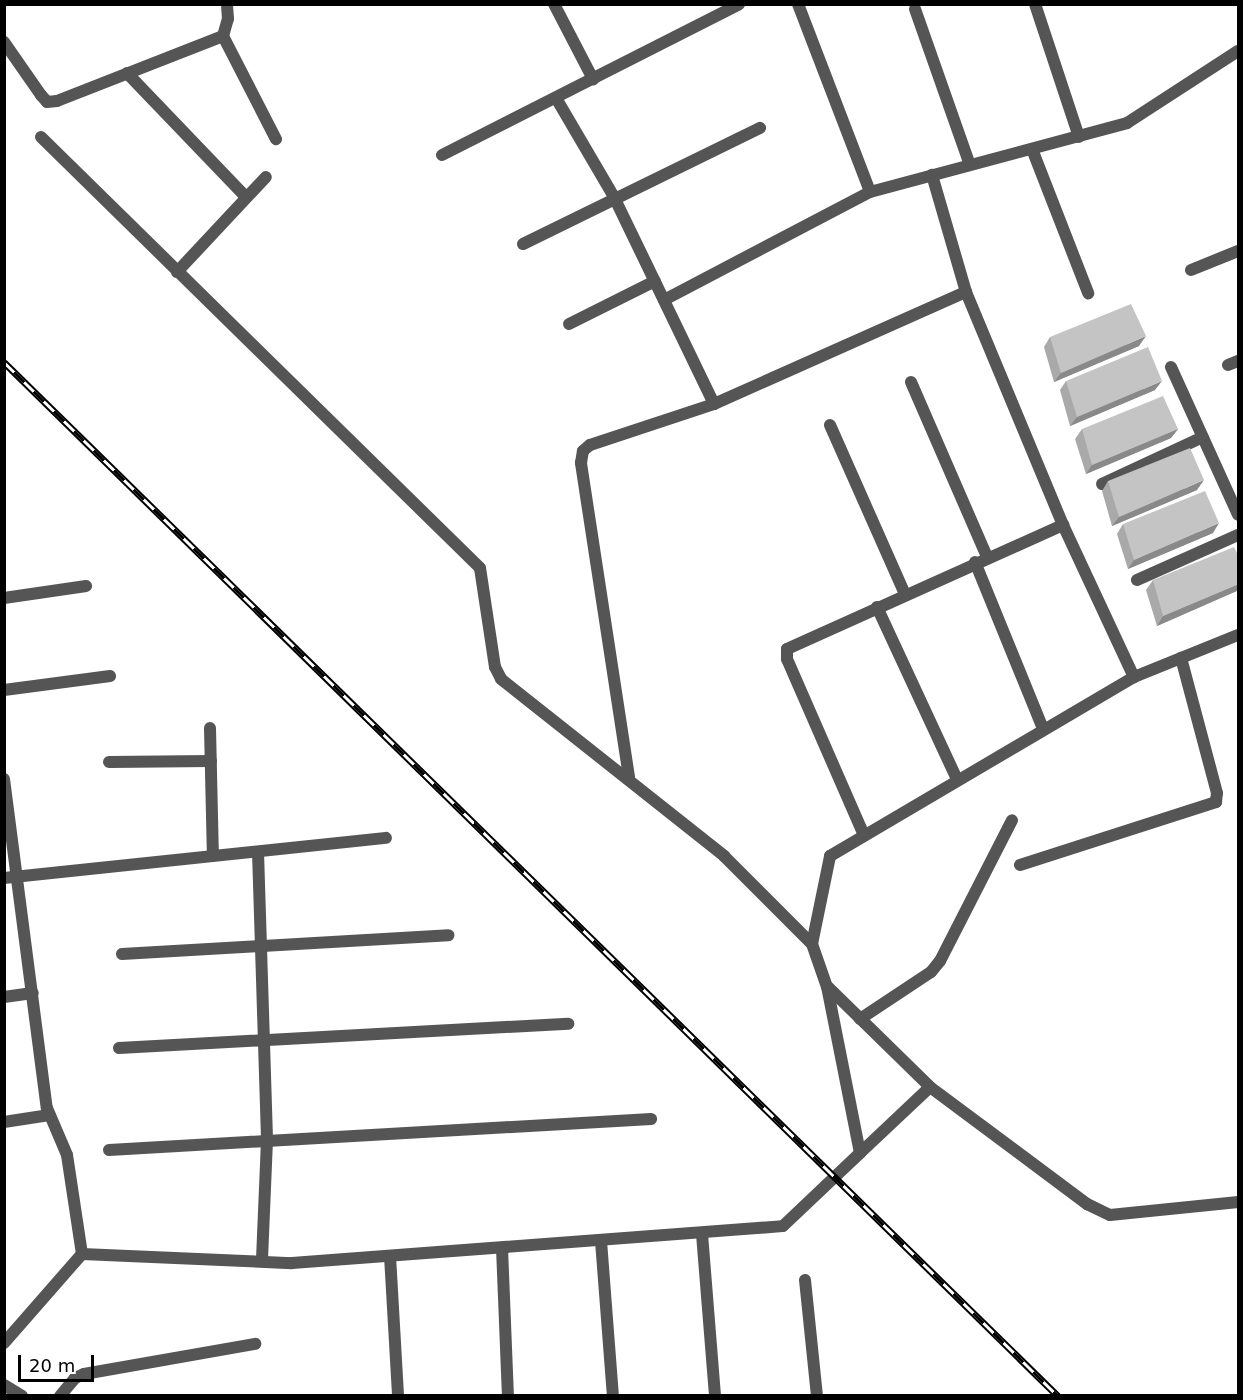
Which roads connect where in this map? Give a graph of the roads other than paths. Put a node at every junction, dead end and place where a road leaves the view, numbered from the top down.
1 (227, 4) edge
2 (554, 4) edge
3 (739, 4) edge
4 (798, 4) edge
5 (1035, 4) edge
6 (915, 9) dead end
7 (223, 36) junction
8 (4, 42) edge
9 (1239, 51) edge
10 (127, 74) junction
11 (593, 80) junction
12 (556, 98) junction
13 (760, 128) dead end
14 (1079, 136) junction
15 (41, 137) dead end
16 (276, 139) dead end
17 (1032, 149) junction
18 (442, 155) dead end
19 (970, 165) junction
20 (932, 175) junction
21 (266, 177) dead end
22 (870, 192) junction
23 (246, 197) junction
24 (615, 197) junction
25 (524, 244) dead end
26 (1239, 251) edge
27 (1191, 270) dead end
28 (177, 272) junction
29 (655, 281) junction
30 (966, 292) junction
31 (1088, 293) dead end
32 (664, 300) junction
33 (569, 324) dead end
34 (1171, 367) dead end
35 (911, 382) dead end
36 (714, 404) junction
37 (830, 426) dead end
38 (1203, 437) junction
39 (1102, 484) dead end
40 (1239, 516) edge
41 (1063, 525) junction
42 (1239, 535) edge
43 (987, 557) junction
44 (975, 562) junction
45 (1137, 579) edge
46 (86, 586) dead end
47 (905, 594) junction
48 (4, 598) edge
49 (877, 607) junction
50 (1239, 635) edge
51 (1181, 658) junction
52 (110, 676) dead end
53 (1134, 677) junction
54 (4, 690) edge
55 (210, 728) dead end
56 (1043, 729) junction
57 (211, 761) junction
58 (109, 762) dead end
59 (629, 777) junction
60 (957, 779) junction
61 (5, 781) edge
62 (1012, 820) dead end
63 (863, 833) junction
64 (386, 838) dead end
65 (258, 852) junction
66 (213, 856) junction
67 (1020, 865) dead end
68 (18, 876) junction
69 (4, 878) edge
70 (448, 935) dead end
71 (812, 944) junction
72 (261, 945) junction
73 (122, 954) dead end
74 (827, 987) junction
75 (33, 993) junction
76 (4, 997) edge
77 (860, 1018) junction
78 (568, 1024) dead end
79 (264, 1040) junction
80 (118, 1048) dead end
81 (930, 1087) junction
82 (49, 1115) junction
83 (651, 1119) dead end
84 (4, 1122) edge
85 (267, 1140) junction
86 (109, 1150) dead end
87 (860, 1153) junction
88 (1239, 1202) edge
89 (702, 1234) junction
90 (601, 1241) junction
91 (502, 1248) junction
92 (82, 1254) junction
93 (390, 1256) junction
94 (262, 1261) junction
95 (805, 1280) dead end
96 (4, 1343) edge
97 (255, 1344) dead end
98 (4, 1385) edge
99 (22, 1395) edge
100 (60, 1395) edge
101 (398, 1395) edge
102 (508, 1395) edge
103 (613, 1395) edge
104 (715, 1395) edge
105 (817, 1395) edge

1 - 7 street
2 - 11 street
3 - 11 street
4 - 22 street
5 - 14 street
6 - 19 street
7 - 10 street
7 - 16 street
8 - 10 street
9 - 14 street
10 - 23 street
11 - 12 street
12 - 18 street
12 - 24 street
13 - 24 street
14 - 17 street
15 - 28 street
17 - 19 street
17 - 31 street
19 - 20 street
20 - 22 street
20 - 30 street
21 - 23 street
22 - 32 street
23 - 28 street
24 - 25 street
24 - 29 street
26 - 27 street
28 - 59 street
29 - 32 street
29 - 33 street
30 - 36 street
30 - 41 street
32 - 36 street
34 - 38 street
35 - 43 street
36 - 59 street
37 - 47 street
38 - 39 street
38 - 40 street
41 - 43 street
41 - 53 street
42 - 45 street
43 - 44 street
44 - 47 street
44 - 56 street
46 - 48 street
47 - 49 street
49 - 60 street
49 - 63 street
50 - 51 street
51 - 53 street
51 - 67 street
52 - 54 street
53 - 56 street
55 - 57 street
56 - 60 street
57 - 58 street
57 - 66 street
59 - 71 street
60 - 63 street
61 - 68 street
62 - 77 street
63 - 71 street
64 - 65 street
65 - 66 street
65 - 72 street
66 - 68 street
68 - 69 street
68 - 75 street
70 - 72 street
71 - 74 street
72 - 73 street
72 - 79 street
74 - 77 street
74 - 87 street
75 - 76 street
75 - 82 street
77 - 81 street
78 - 79 street
79 - 80 street
79 - 85 street
81 - 87 street
81 - 88 street
82 - 84 street
82 - 92 street
83 - 85 street
85 - 86 street
85 - 94 street
87 - 89 street
89 - 90 street
89 - 104 street
90 - 91 street
90 - 103 street
91 - 93 street
91 - 102 street
92 - 94 street
92 - 96 street
93 - 94 street
93 - 101 street
95 - 105 street
97 - 100 street
98 - 99 street

